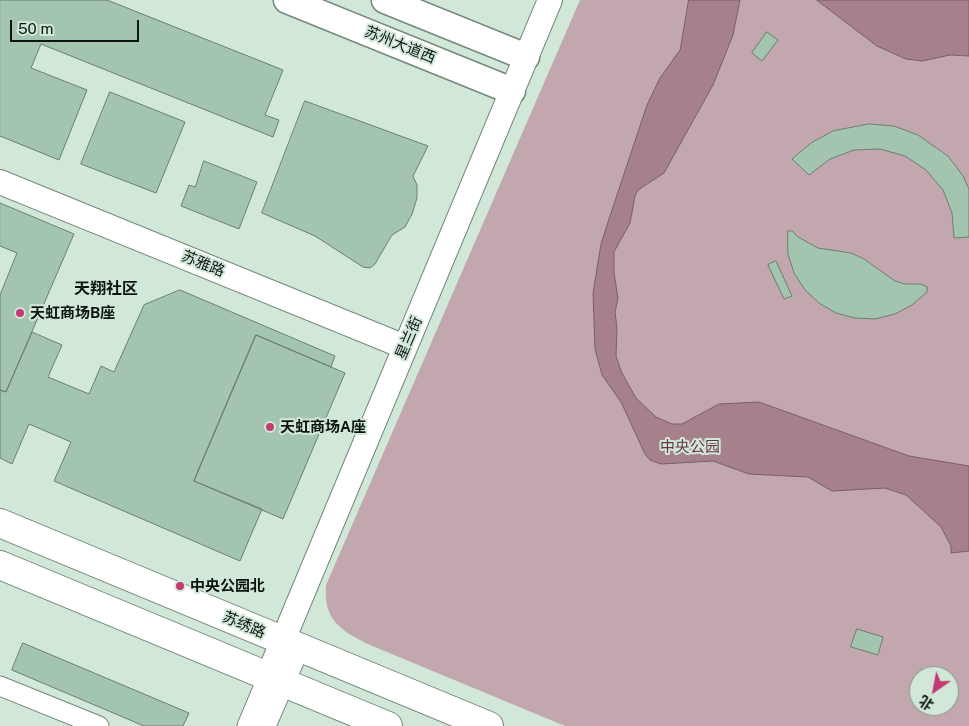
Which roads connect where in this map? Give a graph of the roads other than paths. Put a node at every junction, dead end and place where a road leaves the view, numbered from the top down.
1 (287, 0) edge
2 (385, 0) edge
3 (550, 0) edge
4 (526, 57) junction
5 (512, 91) junction
6 (0, 182) edge
7 (405, 347) junction
8 (0, 523) edge
9 (0, 565) edge
10 (291, 644) junction
11 (276, 680) junction
12 (0, 686) edge
13 (99, 726) edge
14 (248, 726) edge
15 (266, 726) edge
16 (388, 726) edge
17 (489, 726) edge

1 - 5 main road, 苏州大道西
2 - 4 main road
3 - 4 street, 星兰街
4 - 5 street, 星兰街
5 - 7 street, 星兰街
6 - 7 street, 苏雅路
7 - 10 street, 星兰街
8 - 10 main road, 苏绣路
9 - 11 main road
10 - 11 street, 星兰街
10 - 17 main road, 苏绣路
11 - 14 street
11 - 15 street
11 - 16 main road
12 - 13 street

